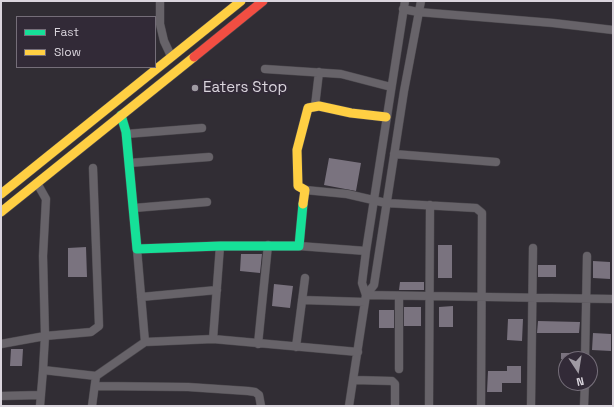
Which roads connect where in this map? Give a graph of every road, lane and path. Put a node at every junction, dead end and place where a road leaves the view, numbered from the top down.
1 (160, 1) edge
2 (241, 1) edge
3 (263, 1) edge
4 (421, 1) edge
5 (404, 5) edge
6 (418, 12) junction
7 (613, 30) edge
8 (171, 56) junction
9 (265, 69) dead end
10 (319, 72) junction
11 (391, 87) junction
12 (315, 106) junction
13 (121, 115) junction
14 (386, 116) junction
15 (202, 128) dead end
16 (126, 134) junction
17 (394, 154) junction
18 (209, 157) dead end
19 (496, 162) dead end
20 (129, 163) junction
21 (93, 168) dead end
22 (37, 183) junction
23 (305, 190) junction
24 (1, 194) edge
25 (374, 201) junction
26 (208, 202) dead end
27 (386, 203) junction
28 (430, 205) junction
29 (134, 208) junction
30 (1, 212) edge
31 (268, 245) junction
32 (220, 246) junction
33 (299, 246) junction
34 (533, 248) dead end
35 (137, 249) junction
36 (366, 250) junction
37 (587, 256) dead end
38 (305, 278) dead end
39 (217, 290) junction
40 (399, 296) junction
41 (141, 297) junction
42 (430, 297) junction
43 (481, 298) junction
44 (533, 298) junction
45 (586, 298) junction
46 (365, 299) junction
47 (613, 299) edge
48 (302, 300) junction
49 (45, 336) junction
50 (213, 339) junction
51 (145, 342) junction
52 (1, 344) edge
53 (258, 344) junction
54 (296, 347) junction
55 (585, 351) edge
56 (358, 352) junction
57 (400, 369) dead end
58 (43, 370) junction
59 (96, 376) junction
60 (354, 380) junction
61 (94, 386) junction
62 (585, 391) edge
63 (41, 395) junction
64 (1, 396) edge
65 (40, 406) edge
66 (92, 406) edge
67 (261, 406) edge
68 (349, 406) edge
69 (395, 406) edge
70 (429, 406) edge
71 (481, 406) edge
72 (531, 406) edge
73 (584, 406) edge

1 - 8 street
2 - 8 main road
3 - 13 main road
4 - 6 street
5 - 6 street
5 - 11 street
6 - 7 street
6 - 17 street
8 - 24 main road
9 - 10 street
10 - 11 street
10 - 12 street
11 - 14 street
12 - 14 main road
12 - 23 main road
13 - 16 main road
13 - 22 main road
14 - 25 street
15 - 16 street
16 - 20 main road
17 - 19 street
17 - 27 street
18 - 20 street
20 - 29 main road
21 - 49 street
22 - 30 main road
22 - 49 street
23 - 25 street
23 - 33 main road
25 - 27 street
25 - 36 street
26 - 29 street
27 - 28 street
27 - 46 street
28 - 42 street
28 - 43 street
29 - 35 main road
31 - 32 main road
31 - 33 main road
31 - 53 street
32 - 35 main road
32 - 39 street
33 - 36 street
34 - 44 street
35 - 41 street
36 - 46 street
37 - 45 street
38 - 48 street
39 - 41 street
39 - 50 street
40 - 42 street
40 - 46 street
40 - 57 street
41 - 51 street
42 - 43 street
42 - 70 street
43 - 44 street
43 - 71 street
44 - 45 street
44 - 72 street
45 - 47 street
45 - 55 street
46 - 48 street
46 - 56 street
48 - 54 street
49 - 52 street
49 - 58 street
50 - 51 street
50 - 53 street
51 - 59 street
53 - 54 street
54 - 56 street
56 - 60 street
58 - 59 street
58 - 63 street
59 - 61 street
60 - 68 street
60 - 69 street
61 - 66 street
61 - 67 street
62 - 73 street
63 - 64 street
63 - 65 street

